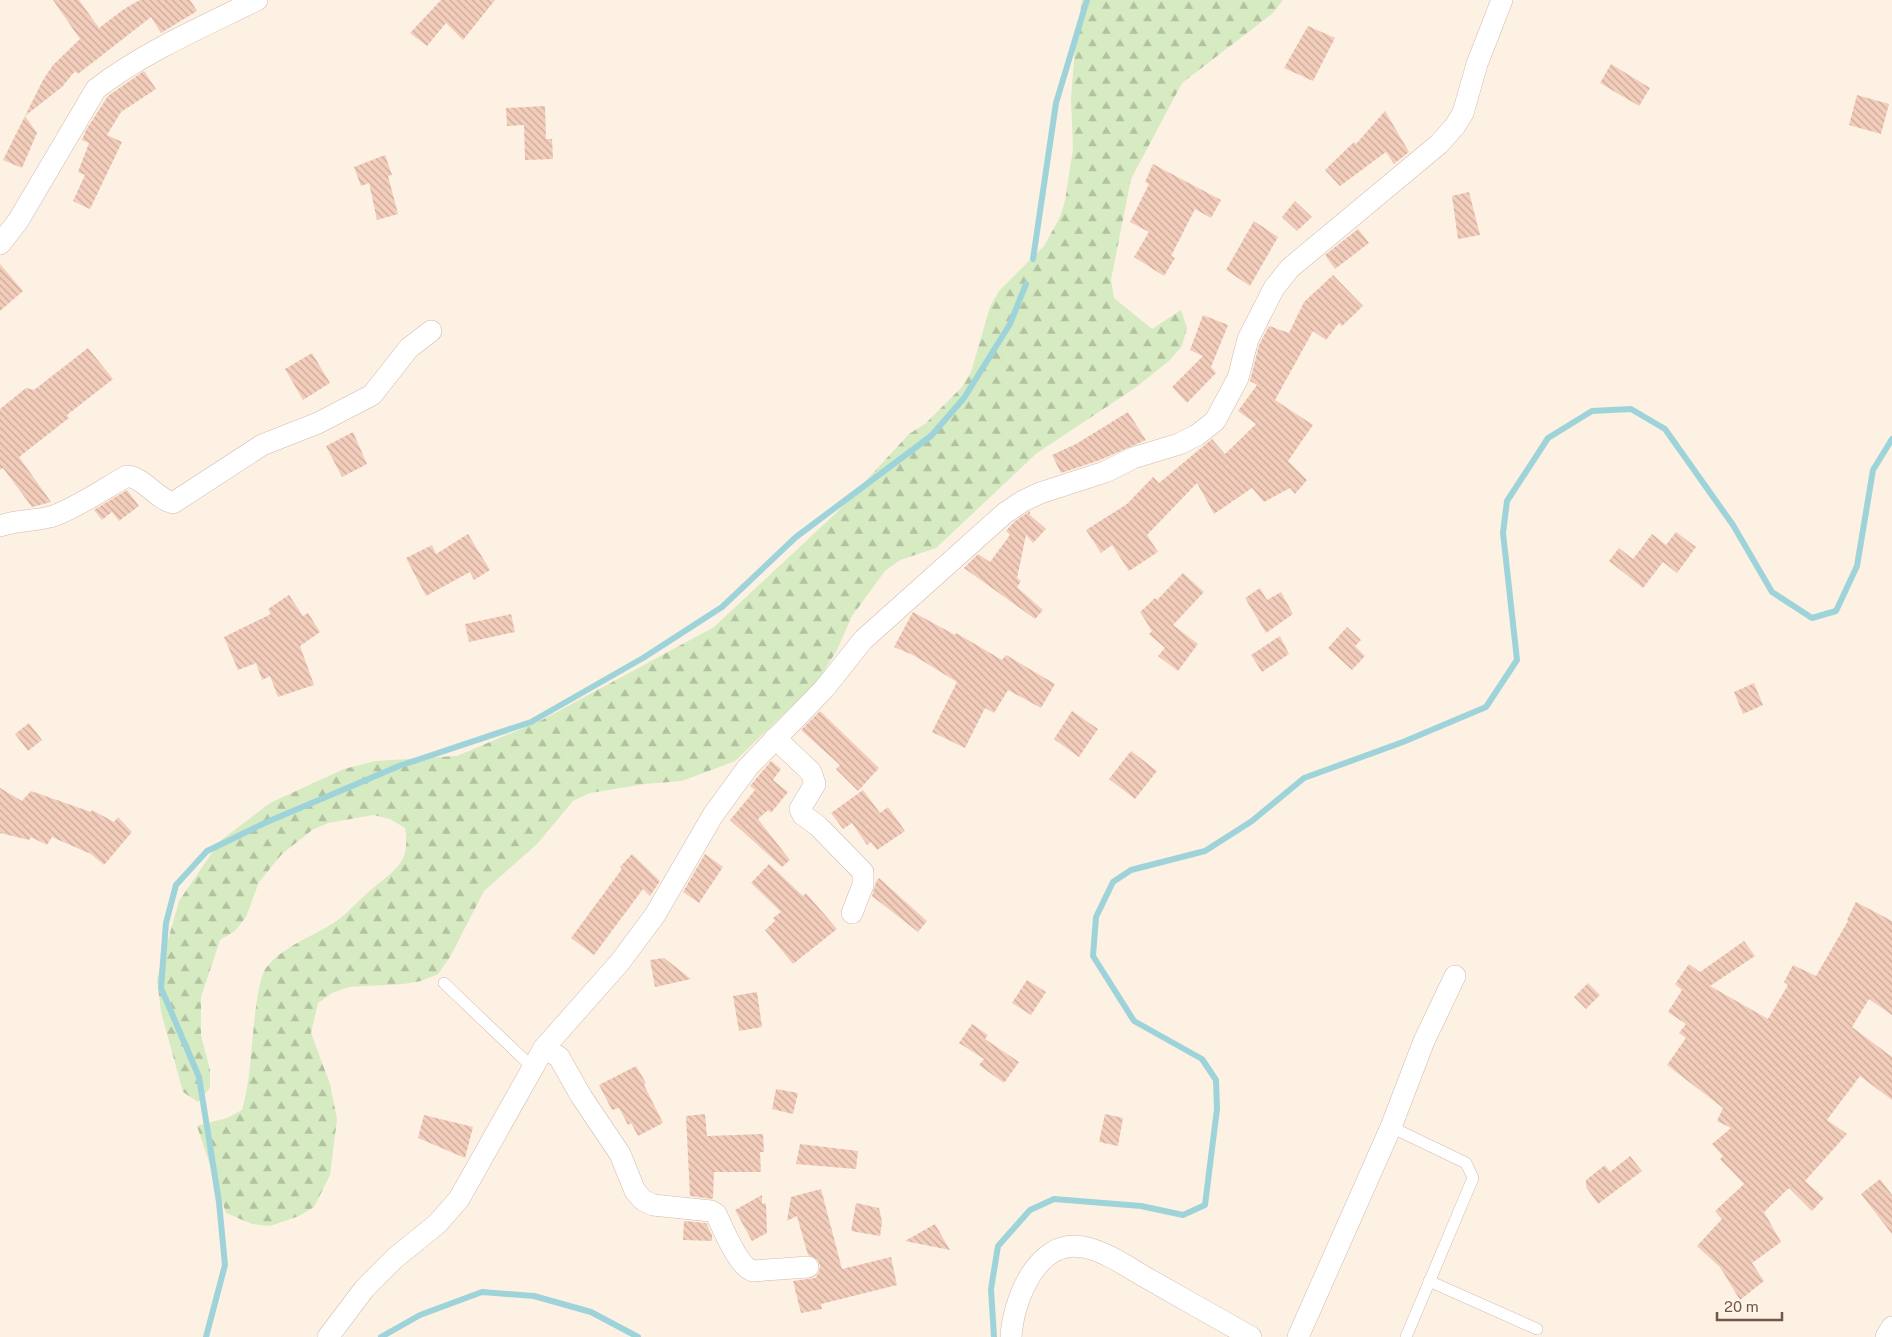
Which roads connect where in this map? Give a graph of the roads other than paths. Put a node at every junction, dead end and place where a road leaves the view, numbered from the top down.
1 (257, 0) edge
2 (1502, 0) edge
3 (0, 244) edge
4 (431, 331) dead end
5 (0, 526) edge
6 (775, 738) junction
7 (852, 913) dead end
8 (1455, 976) dead end
9 (444, 983) dead end
10 (544, 1048) junction
11 (532, 1067) junction
12 (1391, 1127) junction
13 (808, 1267) dead end
14 (1430, 1281) junction
15 (1892, 1328) edge
16 (1537, 1329) dead end
17 (328, 1337) edge
18 (1011, 1337) edge
19 (1251, 1337) edge
20 (1298, 1337) edge
21 (1406, 1337) edge
22 (1886, 1337) edge

1 - 3 street
2 - 6 street
4 - 5 street
6 - 7 street
6 - 10 street
8 - 12 street
9 - 11 lane
10 - 11 street
10 - 13 street
11 - 17 street
12 - 14 lane
12 - 20 street
14 - 16 lane
14 - 21 lane
15 - 22 street
18 - 19 street

